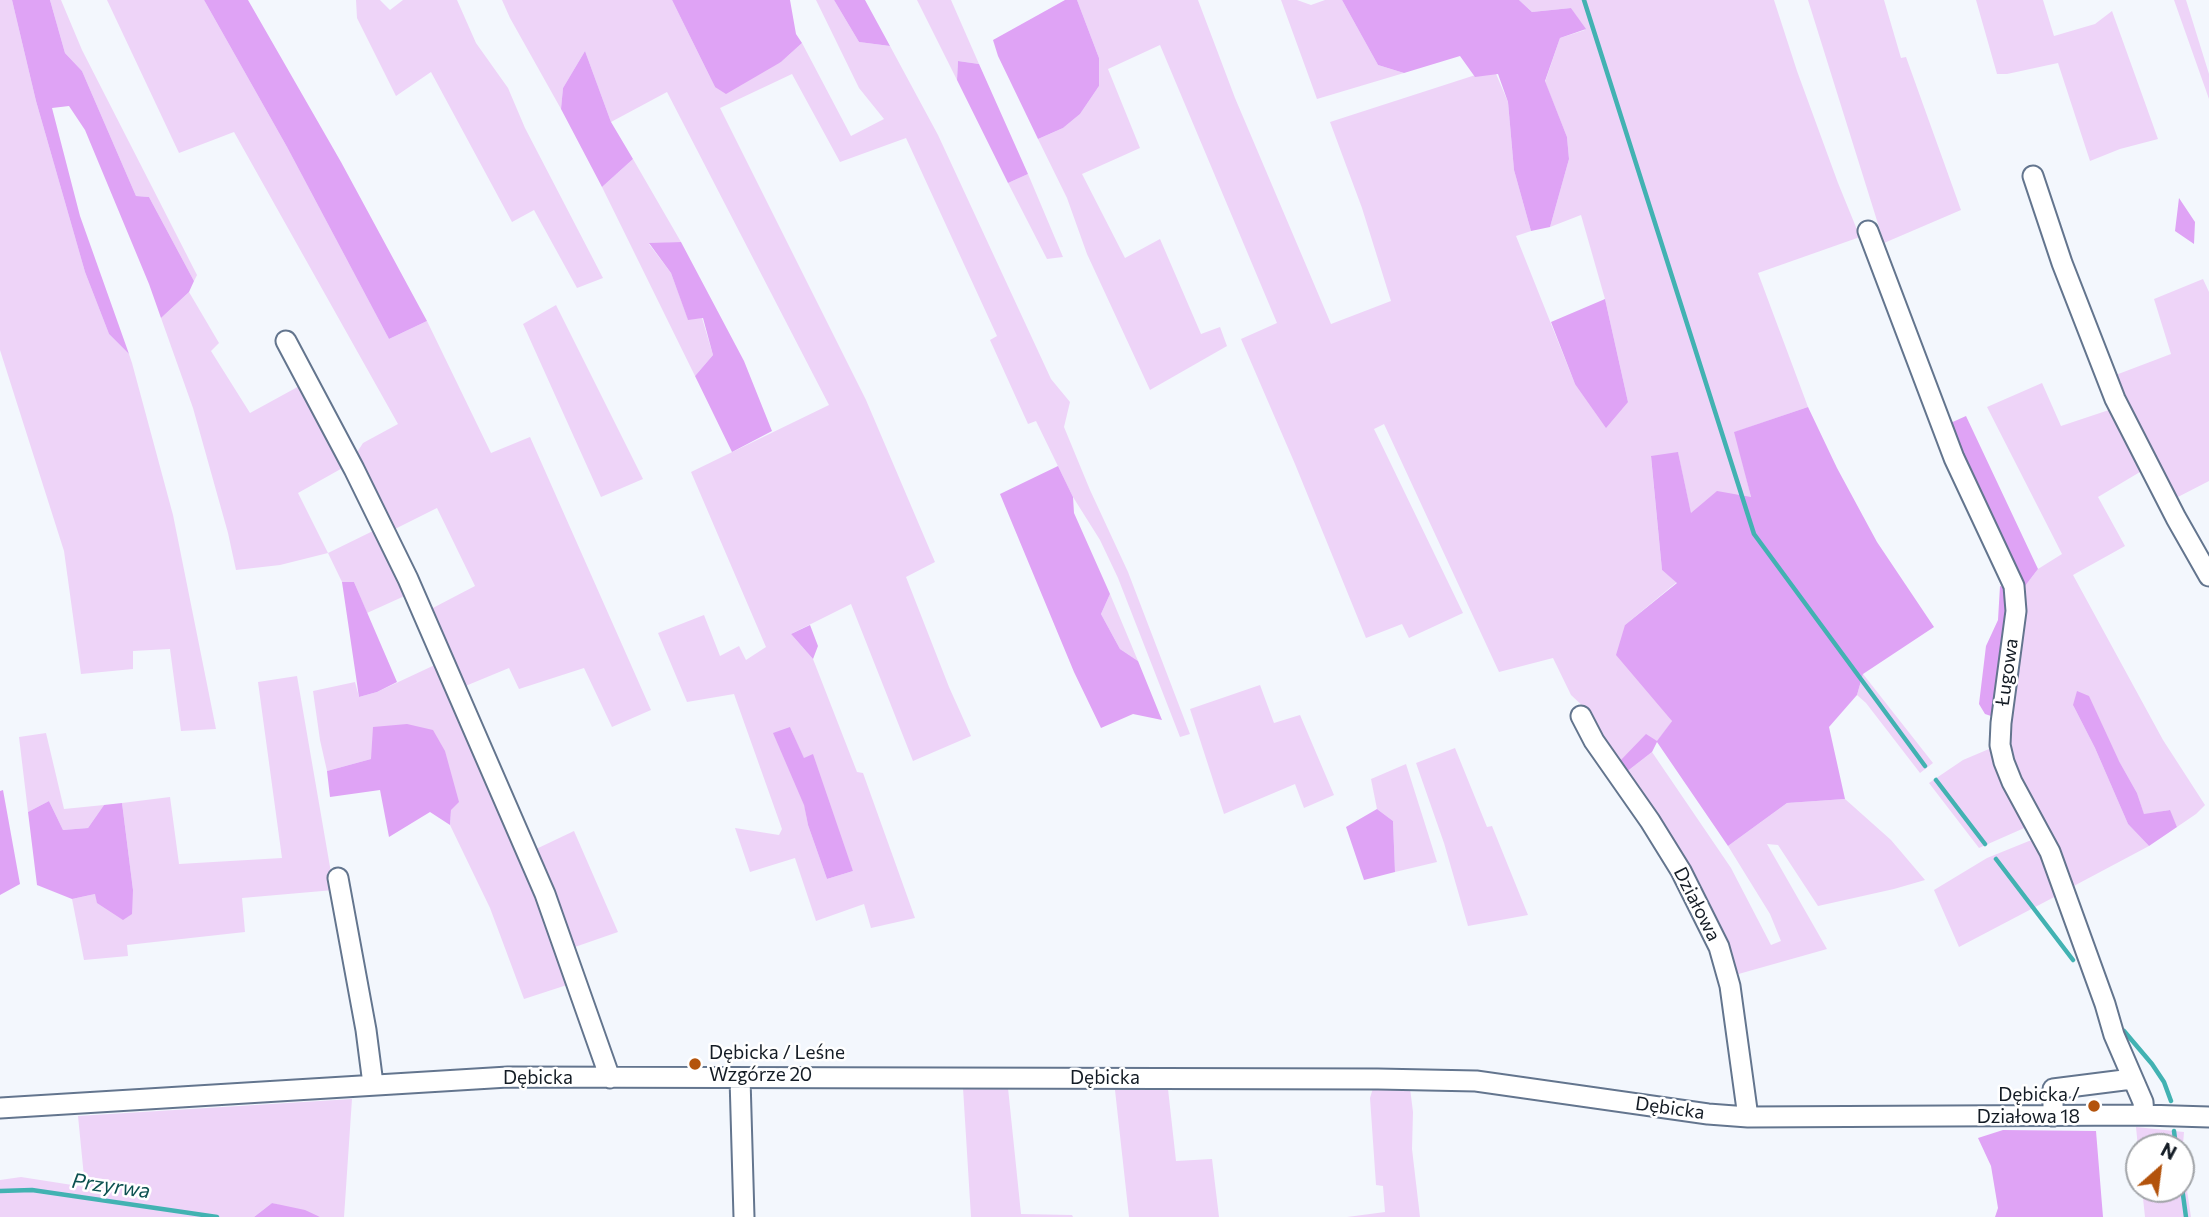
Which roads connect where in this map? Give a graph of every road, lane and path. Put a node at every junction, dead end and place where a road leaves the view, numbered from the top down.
1 (2033, 176) dead end
2 (1868, 231) dead end
3 (286, 341) dead end
4 (2209, 576) edge
5 (1581, 716) dead end
6 (338, 878) dead end
7 (610, 1078) junction
8 (740, 1078) junction
9 (2132, 1079) junction
10 (373, 1084) junction
11 (0, 1108) edge
12 (2144, 1115) junction
13 (2053, 1116) junction
14 (1748, 1117) junction
15 (2209, 1117) edge
16 (744, 1217) edge

1 - 4 street
2 - 9 street, Ługowa
3 - 7 street
5 - 14 street, Działowa
6 - 10 street
7 - 8 street, Dębicka
7 - 10 street, Dębicka
8 - 14 street, Dębicka
8 - 16 street
9 - 12 street, Ługowa
9 - 13 street
10 - 11 street, Dębicka
12 - 13 street, Dębicka
12 - 15 street, Dębicka
13 - 14 street, Dębicka

